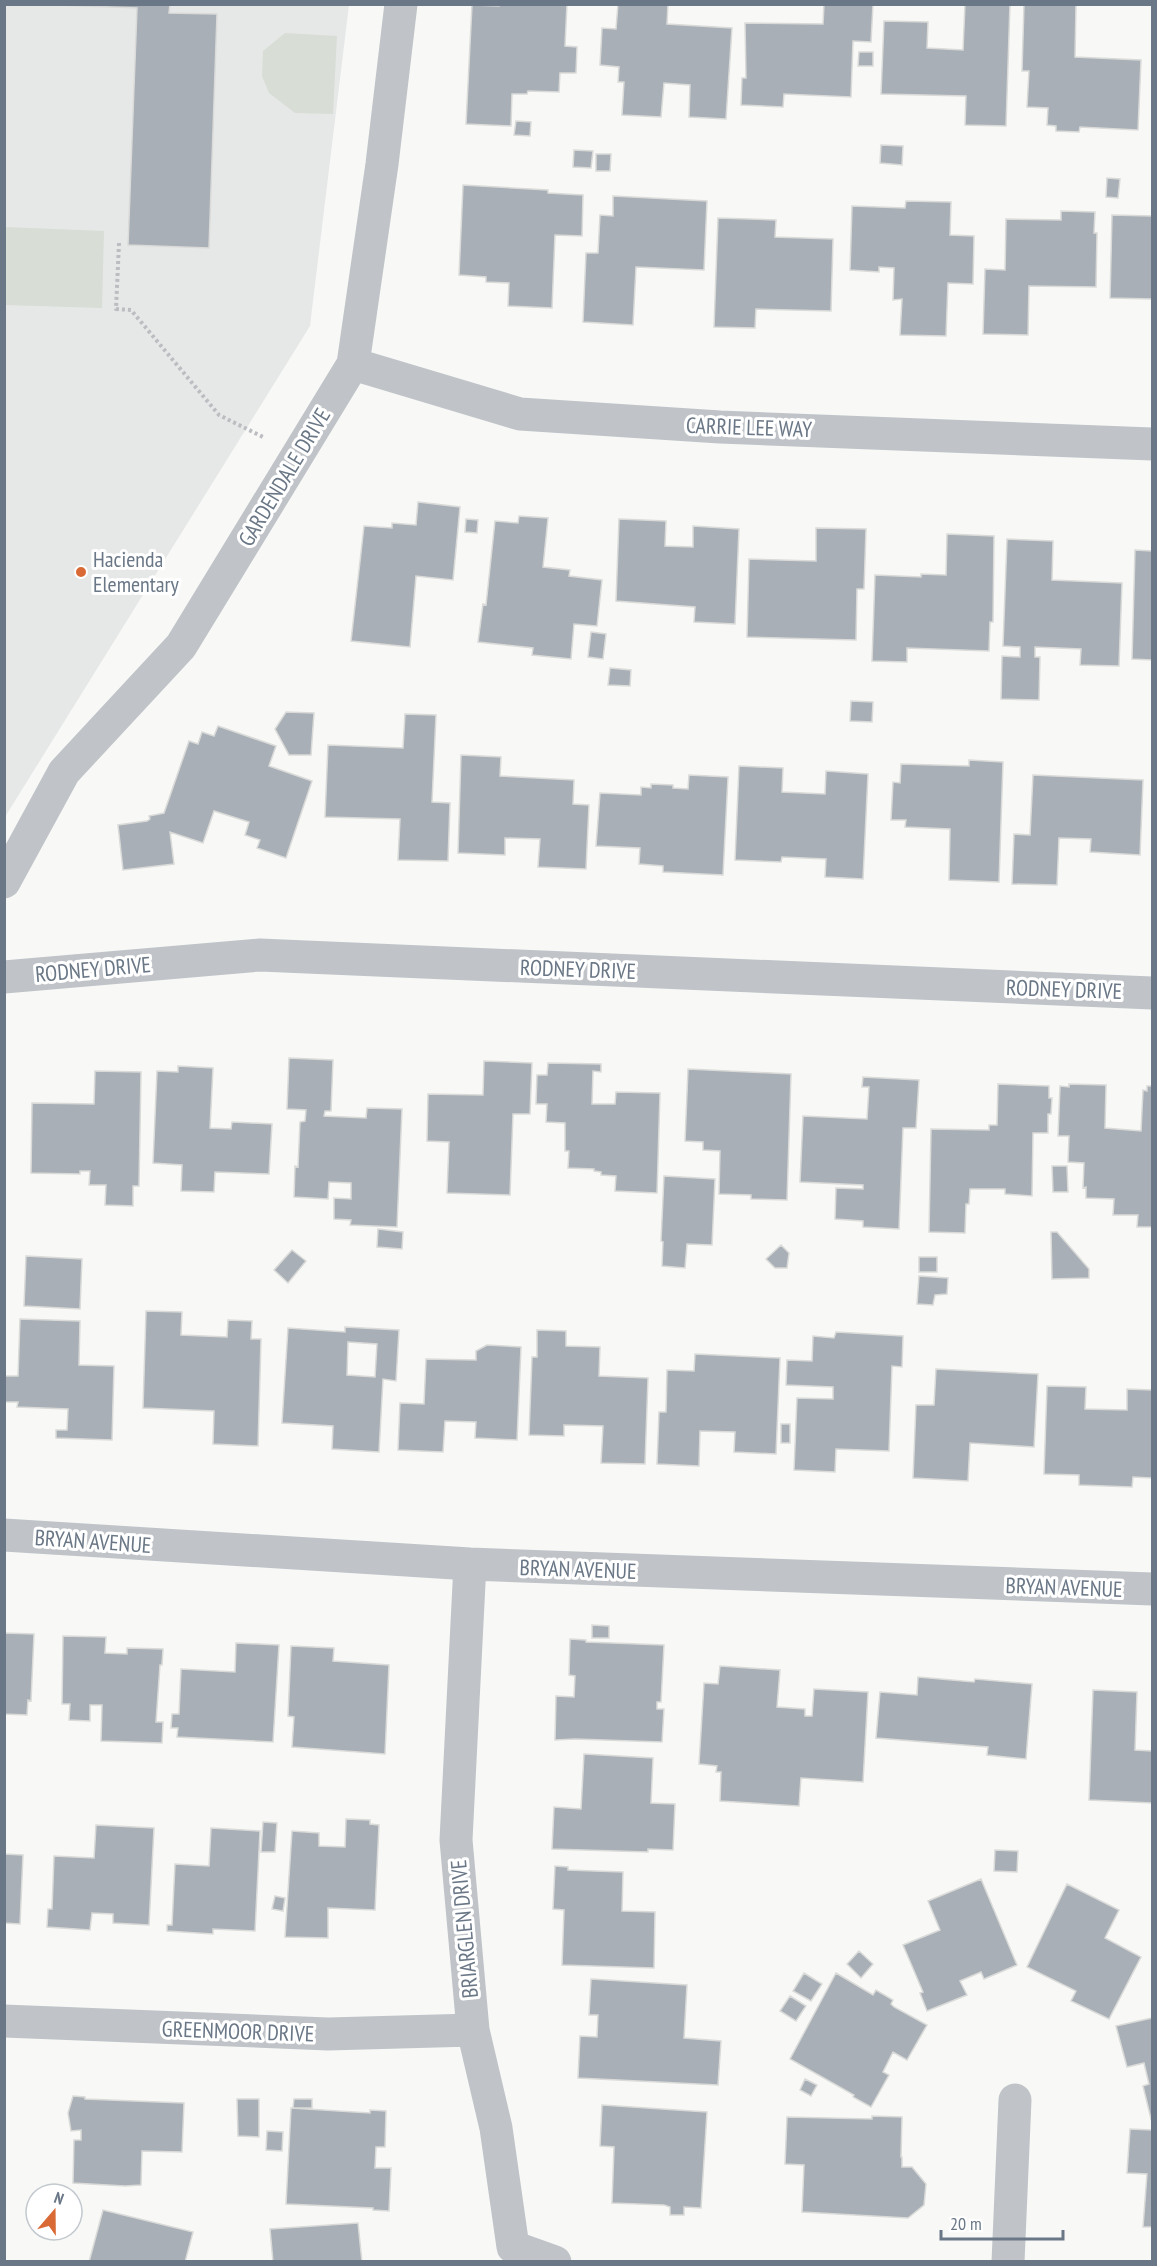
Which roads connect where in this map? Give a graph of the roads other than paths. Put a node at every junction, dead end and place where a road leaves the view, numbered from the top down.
1 (401, 4) edge
2 (353, 364) junction
3 (1152, 444) edge
4 (4, 882) edge
5 (4, 977) edge
6 (1152, 993) edge
7 (4, 1535) edge
8 (470, 1564) junction
9 (1152, 1589) edge
10 (4, 2021) edge
11 (472, 2030) junction
12 (1015, 2100) dead end
13 (555, 2262) edge
14 (1008, 2262) edge

1 - 2 street, GARDENDALE DRIVE
2 - 3 street, CARRIE LEE WAY
2 - 4 street, GARDENDALE DRIVE
5 - 6 street, RODNEY DRIVE
7 - 8 street, BRYAN AVENUE
8 - 9 street, BRYAN AVENUE
8 - 11 street, BRIARGLEN DRIVE
10 - 11 street, GREENMOOR DRIVE
11 - 13 street, BRIARGLEN DRIVE
12 - 14 street

